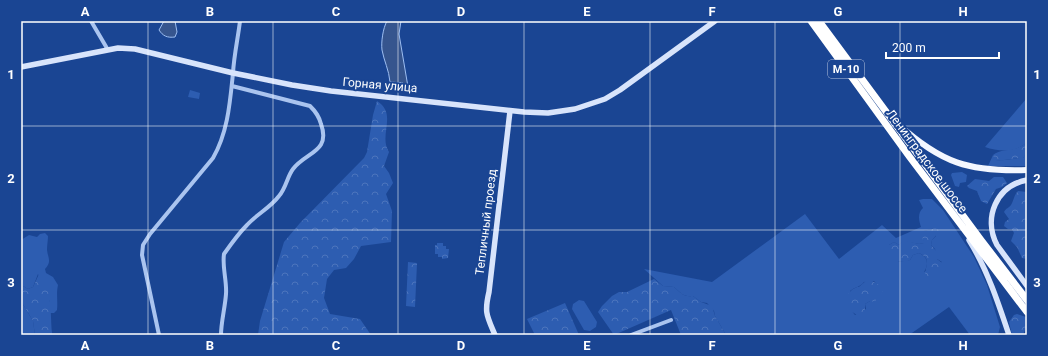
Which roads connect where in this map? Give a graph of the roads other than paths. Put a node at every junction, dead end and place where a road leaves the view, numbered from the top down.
1 (91, 21) edge
2 (240, 21) edge
3 (715, 21) edge
4 (811, 21) edge
5 (819, 21) edge
6 (108, 50) junction
7 (21, 67) edge
8 (233, 73) junction
9 (232, 86) junction
10 (510, 111) junction
11 (884, 116) junction
12 (1027, 170) edge
13 (1027, 180) edge
14 (955, 218) junction
15 (1027, 286) edge
16 (1027, 300) edge
17 (1027, 312) edge
18 (671, 320) dead end
19 (160, 335) edge
20 (221, 335) edge
21 (494, 335) edge
22 (631, 335) edge
23 (1009, 335) edge

1 - 6 street
2 - 8 street
3 - 10 street, Горная улица
4 - 11 highway, Ленинградское шоссе / М-10
5 - 11 highway, Ленинградское шоссе / М-10
6 - 7 street, Горная улица
6 - 8 street, Горная улица
8 - 9 street
8 - 10 street, Горная улица
9 - 19 street
9 - 20 street
10 - 21 street, Тепличный проезд
11 - 12 main road
11 - 14 highway, Ленинградское шоссе
11 - 16 highway, Ленинградское шоссе
13 - 15 street
14 - 17 highway, Ленинградское шоссе
14 - 23 street
18 - 22 street

